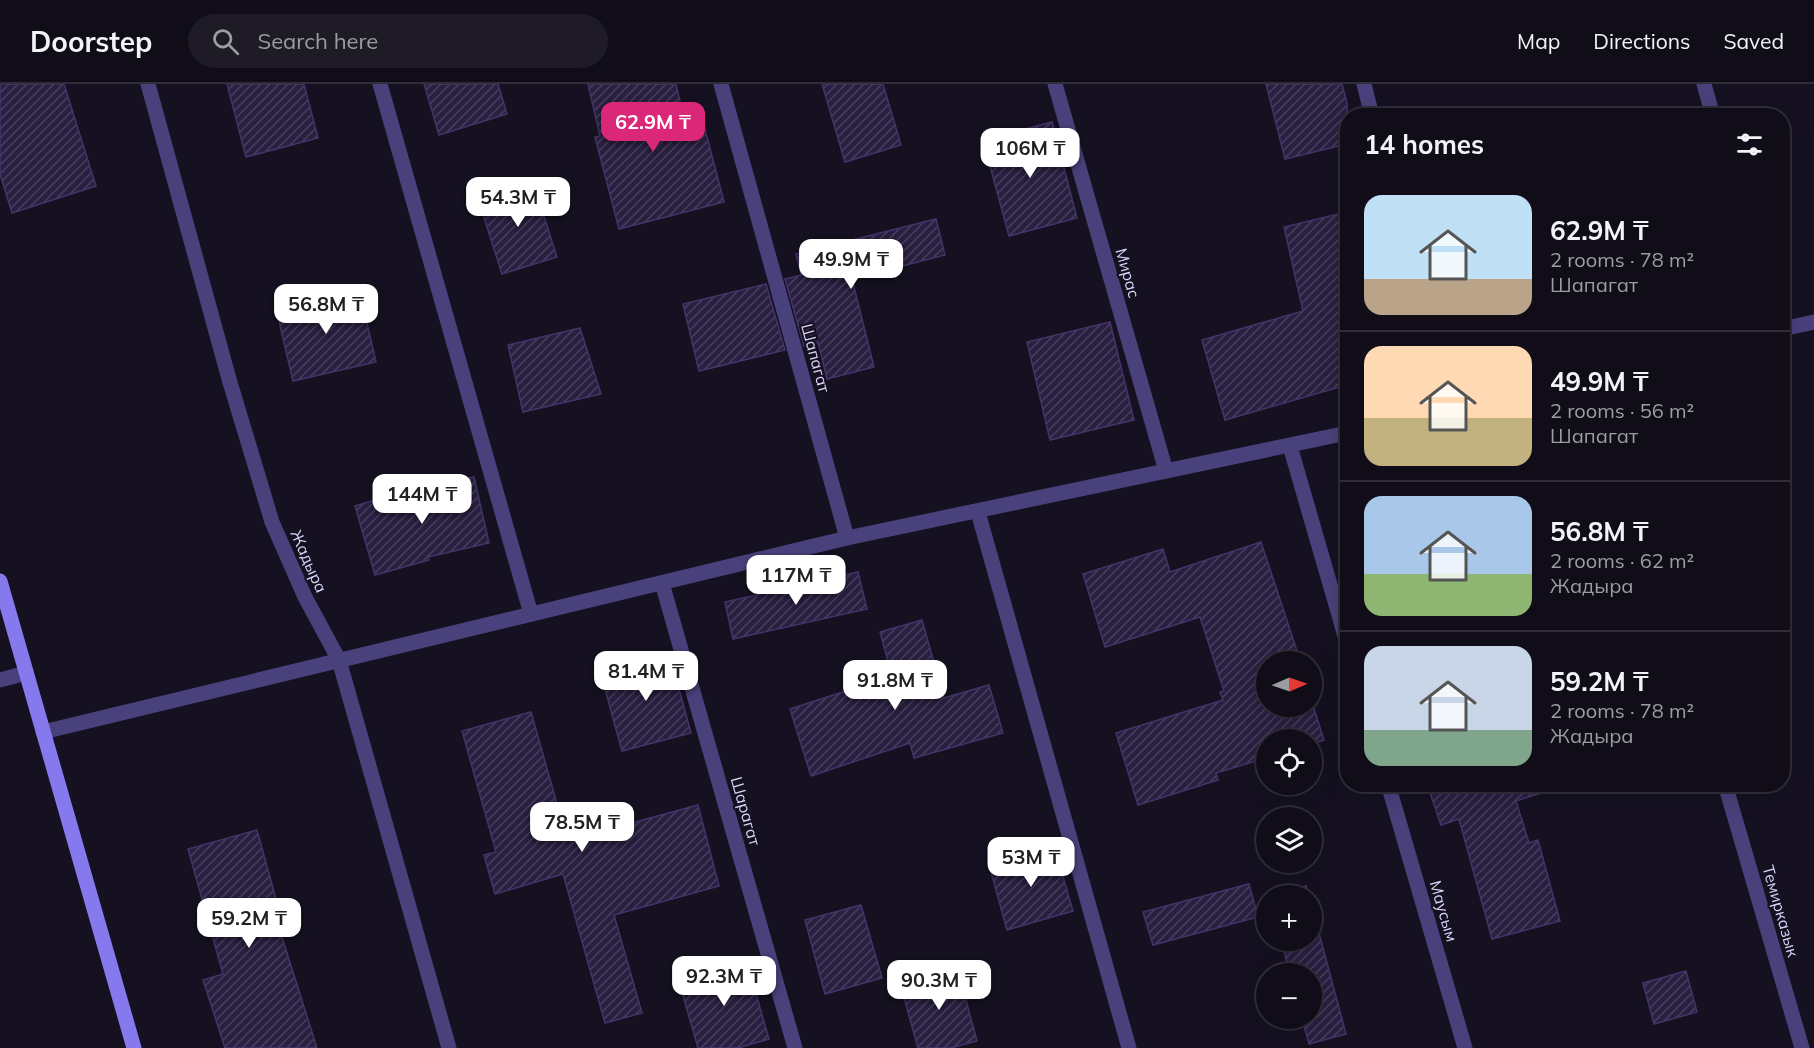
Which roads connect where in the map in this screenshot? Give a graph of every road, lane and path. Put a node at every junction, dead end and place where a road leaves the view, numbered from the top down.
1 (148, 84) edge
2 (380, 84) edge
3 (721, 84) edge
4 (1054, 84) edge
5 (1364, 84) edge
6 (1704, 84) edge
7 (1370, 108) edge
8 (1711, 108) edge
9 (1814, 322) edge
10 (1790, 327) edge
11 (1340, 435) edge
12 (1290, 446) junction
13 (1166, 471) junction
14 (978, 512) junction
15 (847, 538) junction
16 (0, 581) edge
17 (662, 583) junction
18 (531, 614) junction
19 (1340, 619) edge
20 (339, 660) junction
21 (26, 673) junction
22 (0, 680) edge
23 (43, 732) junction
24 (1390, 792) edge
25 (1727, 792) edge
26 (134, 1048) edge
27 (449, 1048) edge
28 (795, 1048) edge
29 (1129, 1048) edge
30 (1465, 1048) edge
31 (1802, 1048) edge

1 - 20 street, Жадыра
2 - 18 street
3 - 15 street, Шапагат
4 - 13 street, Мирас
5 - 7 street
6 - 8 street
9 - 10 street
11 - 12 street
12 - 13 street
12 - 19 street
13 - 14 street
14 - 15 street
14 - 29 street
15 - 17 street
16 - 21 main road
17 - 18 street
17 - 28 street, Шарагат
18 - 20 street
20 - 23 street
20 - 27 street, Жадыра
21 - 22 street
21 - 23 main road
23 - 26 main road
24 - 30 street, Маусым
25 - 31 street, Темирказык

